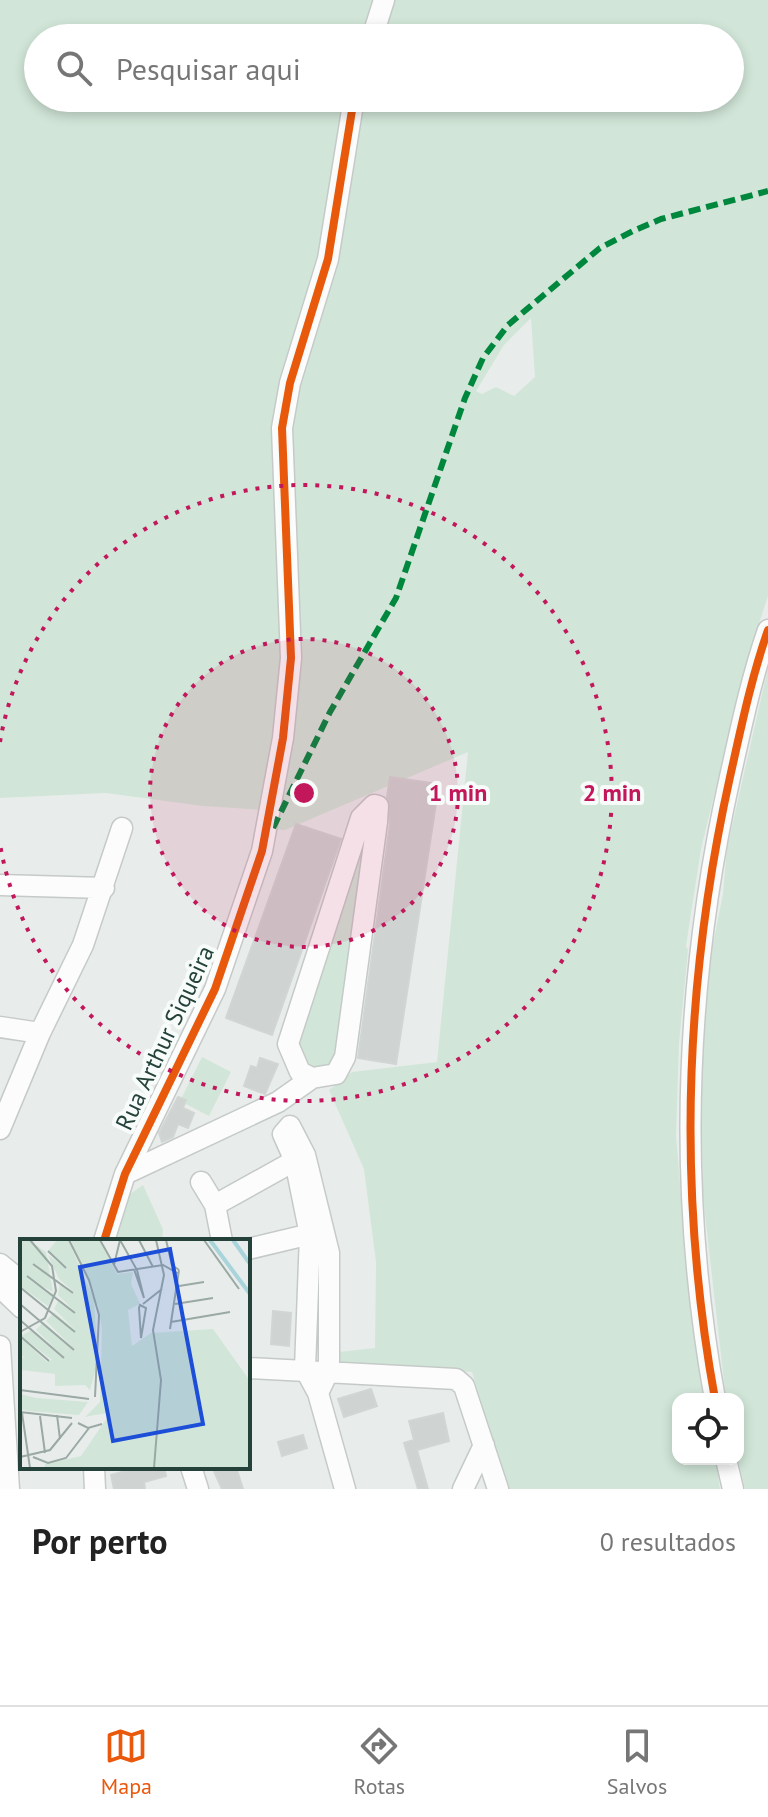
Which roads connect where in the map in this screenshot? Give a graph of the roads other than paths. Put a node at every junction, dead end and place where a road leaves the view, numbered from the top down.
1 (384, 0) edge
2 (376, 24) edge
3 (352, 112) edge
4 (768, 630) edge
5 (122, 828) dead end
6 (0, 885) edge
7 (104, 888) junction
8 (0, 1027) edge
9 (40, 1033) junction
10 (312, 1078) junction
11 (0, 1129) edge
12 (125, 1174) junction
13 (201, 1182) dead end
14 (215, 1205) junction
15 (317, 1233) junction
16 (105, 1239) edge
17 (222, 1239) edge
18 (250, 1249) edge
19 (0, 1264) edge
20 (20, 1280) edge
21 (0, 1287) edge
22 (318, 1300) junction
23 (20, 1306) edge
24 (0, 1346) edge
25 (250, 1368) edge
26 (305, 1369) junction
27 (329, 1370) junction
28 (318, 1393) junction
29 (714, 1393) edge
30 (3, 1443) edge
31 (484, 1445) junction
32 (727, 1465) edge
33 (94, 1469) edge
34 (192, 1469) edge
35 (9, 1489) edge
36 (95, 1489) edge
37 (198, 1489) edge
38 (345, 1489) edge
39 (463, 1489) edge
40 (498, 1489) edge
41 (733, 1489) edge

1 - 2 street
3 - 12 street, Rua Arthur Siqueira
4 - 29 street
5 - 7 street
6 - 7 street
7 - 9 street
8 - 9 street
9 - 11 street
10 - 10 street, Rua Arthur Siqueira
10 - 12 street, Rua Arthur Siqueira
12 - 16 street, Rua Arthur Siqueira
13 - 14 street
14 - 15 street
14 - 17 street
15 - 18 street
15 - 22 street
19 - 20 street
21 - 23 street
22 - 26 street
22 - 27 street
24 - 30 street
25 - 26 street
26 - 27 street
26 - 28 street
27 - 28 street
27 - 31 street
28 - 38 street
30 - 35 street
31 - 39 street
31 - 40 street
32 - 41 street
33 - 36 street
34 - 37 street

